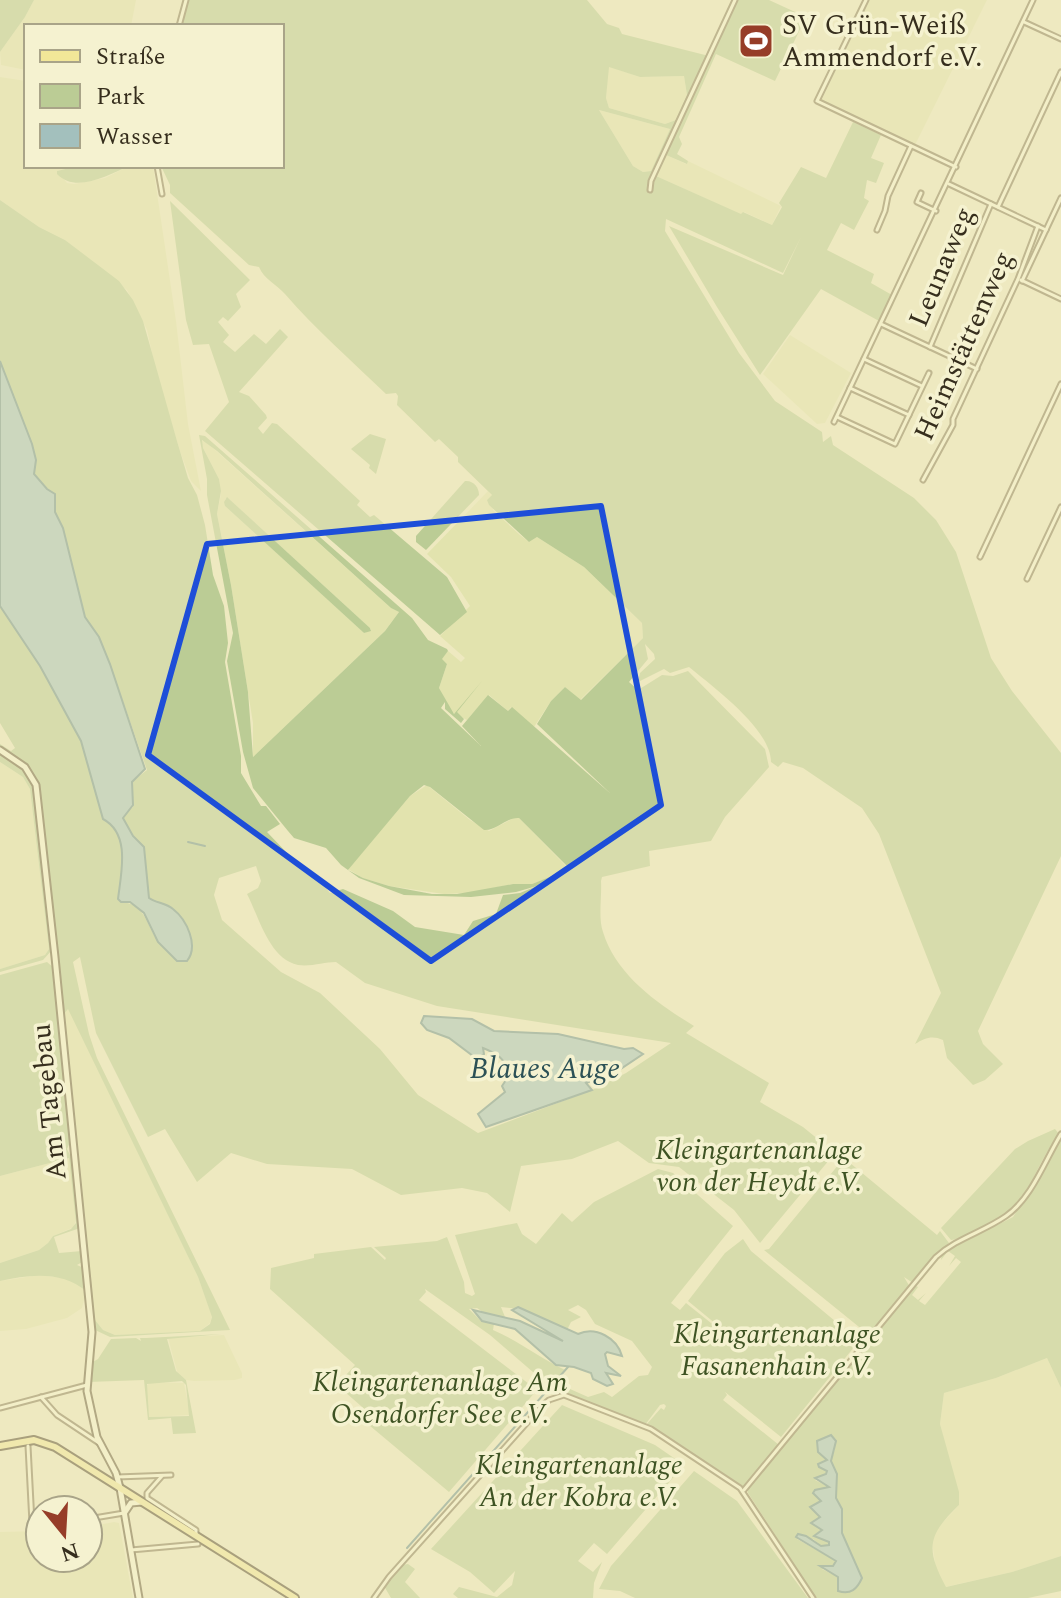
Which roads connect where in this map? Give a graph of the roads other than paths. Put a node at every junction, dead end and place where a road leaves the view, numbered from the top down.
1 (186, 0) edge
2 (735, 0) edge
3 (866, 0) edge
4 (1033, 0) edge
5 (1024, 22) junction
6 (180, 24) edge
7 (1061, 39) edge
8 (1061, 72) edge
9 (911, 146) junction
10 (956, 167) junction
11 (157, 168) edge
12 (949, 184) junction
13 (650, 190) dead end
14 (921, 193) dead end
15 (162, 194) dead end
16 (1061, 198) edge
17 (991, 204) junction
18 (998, 207) junction
19 (936, 211) junction
20 (1038, 226) junction
21 (877, 230) dead end
22 (1046, 230) junction
23 (1020, 280) junction
24 (1061, 299) edge
25 (881, 324) junction
26 (930, 347) junction
27 (864, 359) junction
28 (977, 369) junction
29 (929, 373) dead end
30 (1061, 384) edge
31 (922, 386) junction
32 (850, 388) junction
33 (909, 415) junction
34 (837, 417) junction
35 (834, 422) dead end
36 (923, 480) dead end
37 (1061, 507) edge
38 (980, 557) dead end
39 (1027, 579) dead end
40 (0, 750) edge
41 (1061, 1134) edge
42 (87, 1385) junction
43 (41, 1397) junction
44 (0, 1408) edge
45 (99, 1443) junction
46 (0, 1446) edge
47 (28, 1446) dead end
48 (110, 1463) junction
49 (97, 1473) junction
50 (171, 1475) dead end
51 (162, 1476) junction
52 (117, 1477) junction
53 (120, 1488) junction
54 (743, 1491) junction
55 (30, 1494) edge
56 (145, 1500) junction
57 (124, 1513) junction
58 (104, 1516) edge
59 (198, 1544) dead end
60 (131, 1550) junction
61 (139, 1598) edge
62 (295, 1598) edge
63 (374, 1598) edge
64 (813, 1598) edge

1 - 6 street
2 - 13 street
3 - 9 street
4 - 5 street
5 - 7 street
5 - 10 street
8 - 18 street, Leunaweg
9 - 10 street
9 - 21 street
10 - 12 street
11 - 15 street
12 - 17 street
12 - 19 street
14 - 19 street
16 - 22 street, Heimstättenweg
17 - 18 street
17 - 26 street, Leunaweg
18 - 20 street
19 - 25 street
20 - 22 street
20 - 23 street, Heimstättenweg
22 - 23 street, Heimstättenweg
23 - 24 street
23 - 28 street, Heimstättenweg
25 - 26 street
25 - 27 street
26 - 28 street
27 - 31 street
27 - 32 street
28 - 36 street, Heimstättenweg
29 - 31 street
30 - 38 street
31 - 33 street
32 - 33 street
32 - 34 street
33 - 34 street
34 - 35 street
37 - 39 street
40 - 42 street, Am Tagebau
41 - 54 street
42 - 43 street
42 - 45 street, Am Tagebau
43 - 44 street
43 - 45 street
45 - 48 street, Am Tagebau
46 - 49 main road
47 - 55 street
48 - 49 street
48 - 52 street, Am Tagebau
49 - 53 main road
50 - 51 street
51 - 52 street
51 - 56 street
52 - 53 street, Am Tagebau
53 - 56 main road
53 - 57 street, Am Tagebau
54 - 63 street
54 - 64 street
56 - 57 street
56 - 62 main road
57 - 58 street
57 - 60 street, Am Tagebau
59 - 60 street
60 - 61 street, Am Tagebau

